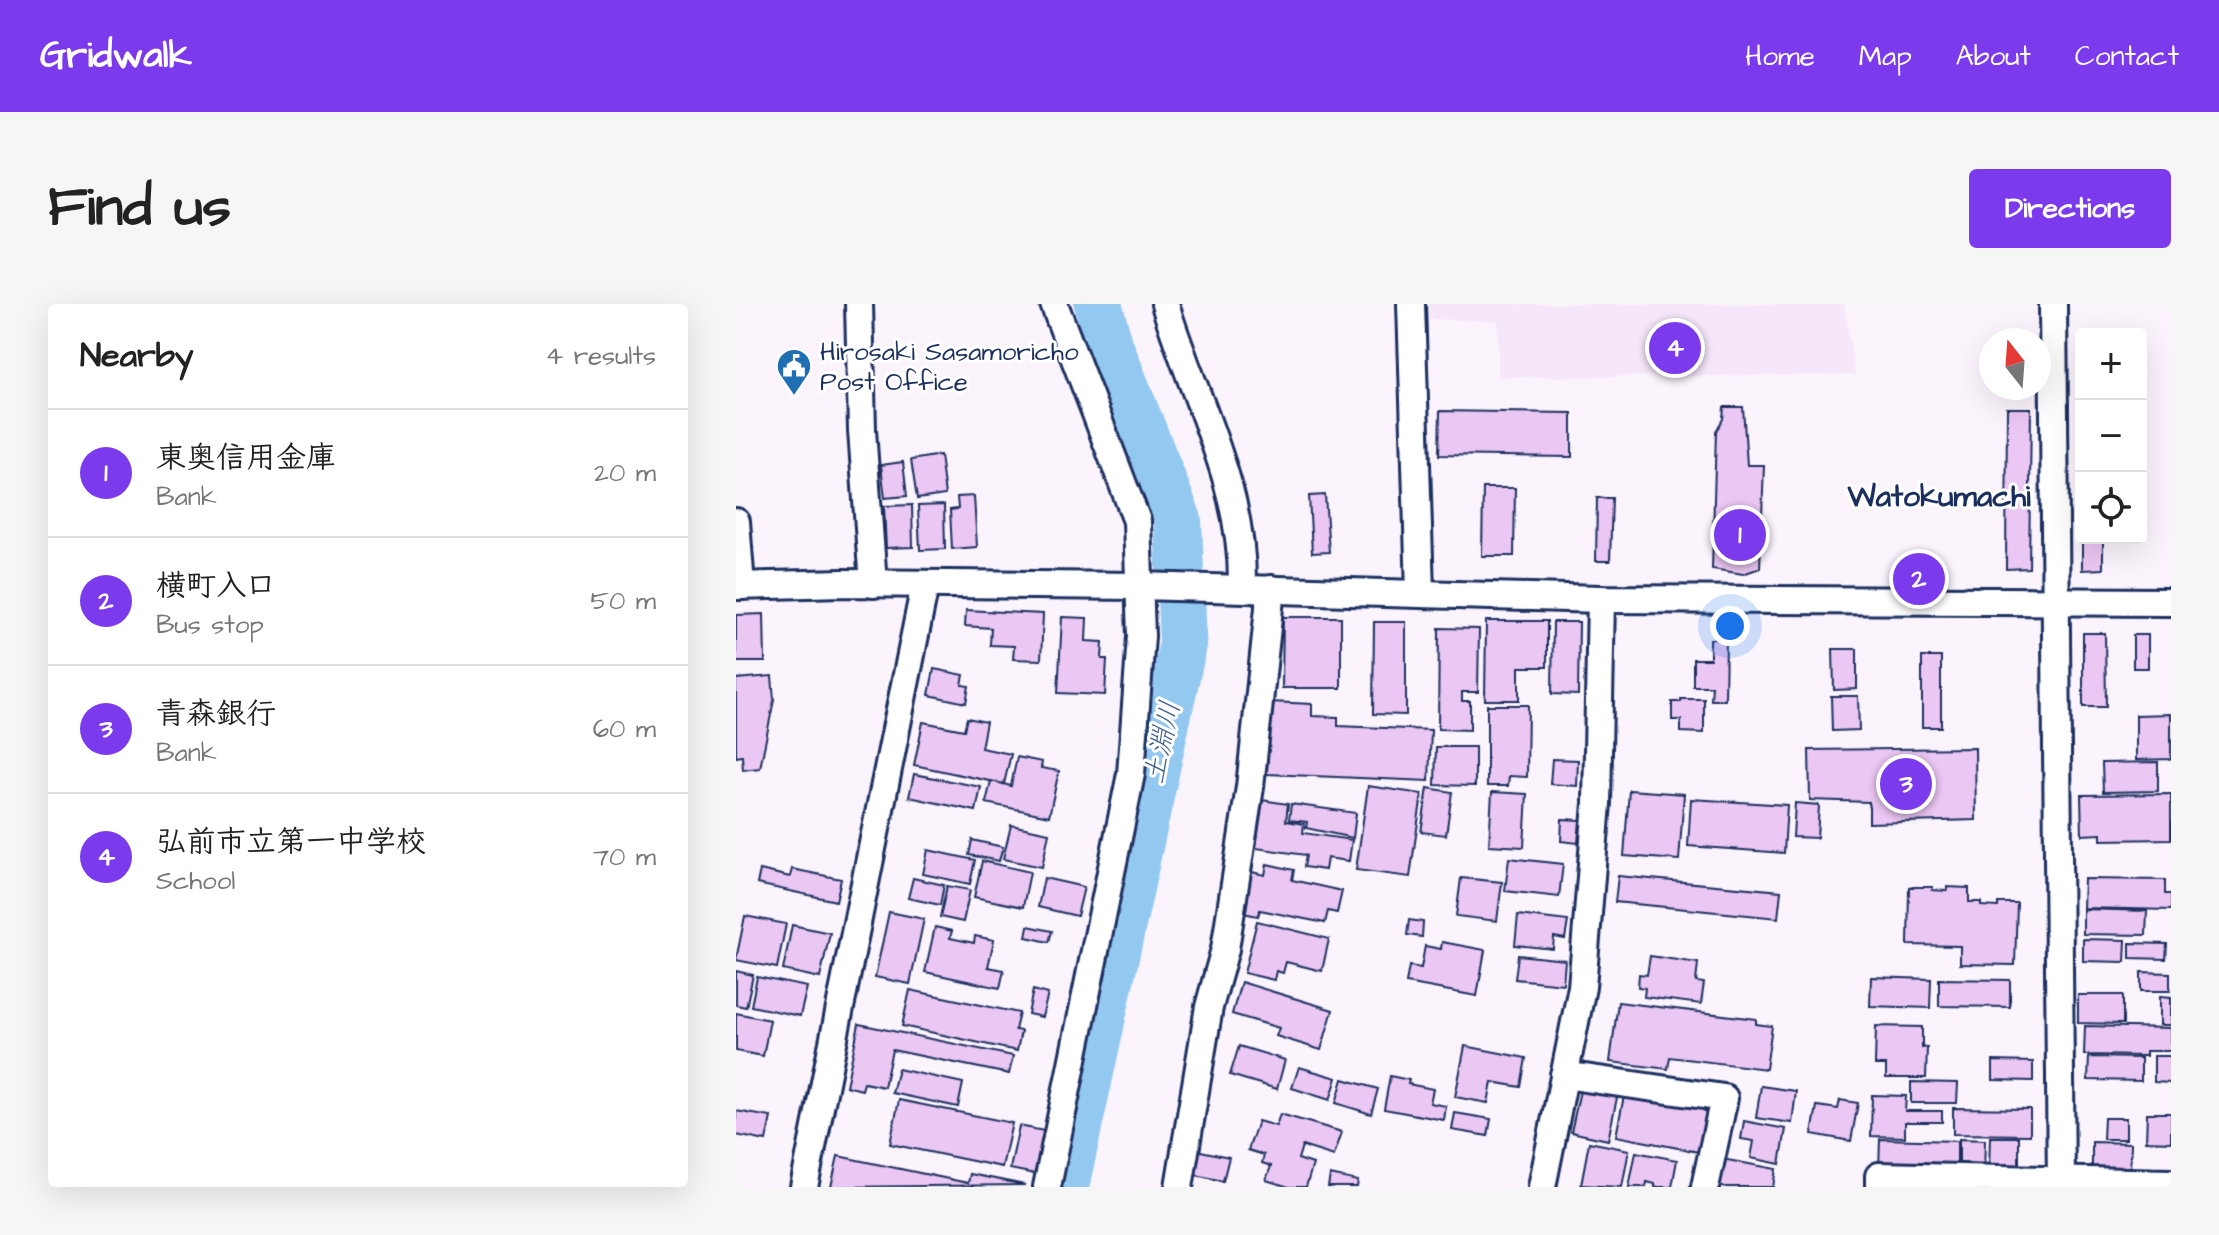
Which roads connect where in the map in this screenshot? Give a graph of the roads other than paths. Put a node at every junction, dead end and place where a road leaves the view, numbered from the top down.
1 (859, 304) edge
2 (1054, 304) edge
3 (1165, 304) edge
4 (1411, 304) edge
5 (2053, 304) edge
6 (736, 522) edge
7 (873, 584) junction
8 (925, 585) junction
9 (739, 586) edge
10 (1141, 586) junction
11 (1242, 588) junction
12 (1271, 589) junction
13 (1420, 592) junction
14 (1601, 599) junction
15 (2055, 602) junction
16 (2171, 602) edge
17 (1564, 1075) junction
18 (2061, 1183) edge
19 (2171, 1183) edge
20 (804, 1187) edge
21 (1047, 1187) edge
22 (1179, 1187) edge
23 (1542, 1187) edge
24 (1705, 1187) edge
25 (1879, 1187) edge

1 - 7 street
2 - 10 street
3 - 11 street
4 - 13 street
5 - 15 street
6 - 9 street
7 - 8 street
7 - 9 street
8 - 10 street
8 - 20 street
10 - 11 street
10 - 21 street
11 - 12 street
12 - 13 street
12 - 22 street
13 - 14 street
14 - 15 street
14 - 17 street
15 - 16 street
15 - 18 street
17 - 23 street
17 - 24 street
18 - 19 street
18 - 25 street

